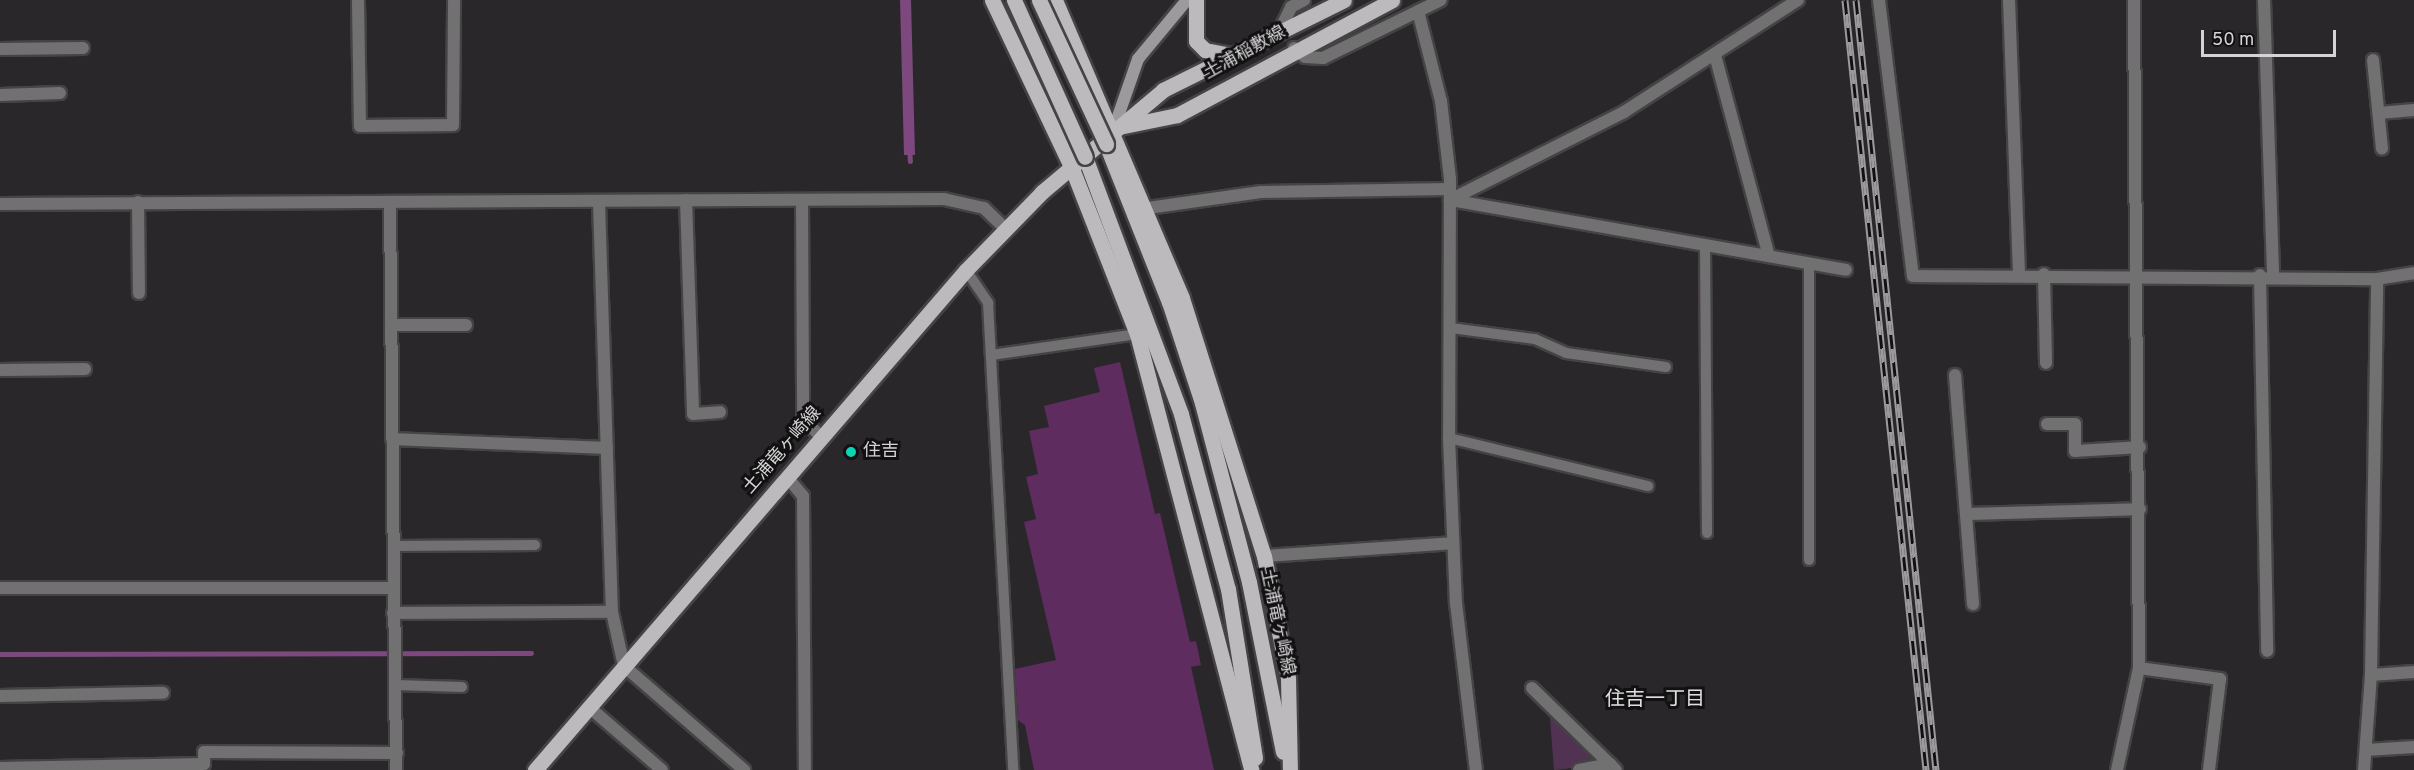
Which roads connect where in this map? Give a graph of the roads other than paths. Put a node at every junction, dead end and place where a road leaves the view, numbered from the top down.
1 (358, 0) edge
2 (454, 0) edge
3 (992, 0) edge
4 (1014, 0) edge
5 (1039, 0) edge
6 (1055, 0) edge
7 (1187, 0) edge
8 (1196, 0) edge
9 (1304, 0) edge
10 (1344, 0) edge
11 (1392, 0) edge
12 (1441, 0) edge
13 (1797, 0) edge
14 (1879, 0) edge
15 (2009, 0) edge
16 (2134, 0) edge
17 (2264, 0) edge
18 (1418, 12) junction
19 (1279, 32) junction
20 (83, 48) dead end
21 (1294, 48) junction
22 (0, 49) edge
23 (1715, 54) junction
24 (1231, 55) junction
25 (2373, 60) dead end
26 (60, 93) dead end
27 (0, 95) edge
28 (2414, 110) edge
29 (2379, 113) junction
30 (1114, 128) junction
31 (2382, 149) dead end
32 (1071, 166) junction
33 (1450, 195) junction
34 (686, 200) junction
35 (802, 200) junction
36 (138, 202) junction
37 (598, 202) junction
38 (390, 203) junction
39 (0, 204) edge
40 (1148, 208) junction
41 (1005, 228) junction
42 (1705, 245) junction
43 (1769, 256) junction
44 (1809, 263) junction
45 (966, 270) junction
46 (1846, 270) dead end
47 (2019, 273) junction
48 (2414, 273) edge
49 (2044, 274) junction
50 (2266, 275) junction
51 (2138, 276) junction
52 (2378, 279) junction
53 (140, 293) dead end
54 (392, 325) junction
55 (466, 325) dead end
56 (1451, 328) junction
57 (1137, 334) junction
58 (991, 355) junction
59 (2046, 363) dead end
60 (1666, 367) dead end
61 (0, 369) edge
62 (85, 369) dead end
63 (1955, 375) dead end
64 (720, 412) dead end
65 (2047, 424) dead end
66 (821, 436) junction
67 (1449, 438) junction
68 (392, 439) junction
69 (2140, 447) junction
70 (607, 448) junction
71 (787, 477) junction
72 (1648, 486) dead end
73 (2140, 509) junction
74 (1966, 514) junction
75 (1707, 533) dead end
76 (1453, 543) junction
77 (535, 545) dead end
78 (393, 546) junction
79 (1264, 556) junction
80 (1809, 560) dead end
81 (0, 588) edge
82 (393, 588) junction
83 (1973, 604) dead end
84 (612, 612) junction
85 (393, 613) junction
86 (2267, 651) dead end
87 (624, 666) junction
88 (2139, 668) junction
89 (2414, 672) edge
90 (2371, 675) junction
91 (395, 686) junction
92 (462, 687) dead end
93 (1532, 688) dead end
94 (163, 693) dead end
95 (0, 696) edge
96 (589, 706) junction
97 (2414, 747) edge
98 (2366, 750) junction
99 (397, 753) junction
100 (1613, 767) edge
101 (0, 768) edge
102 (396, 770) edge
103 (535, 770) edge
104 (662, 770) edge
105 (744, 770) edge
106 (805, 770) edge
107 (1013, 770) edge
108 (1251, 770) edge
109 (1257, 770) edge
110 (1288, 770) edge
111 (1476, 770) edge
112 (1579, 770) edge
113 (2117, 770) edge
114 (2209, 770) edge
115 (2364, 770) edge

1 - 2 street
3 - 32 main road
4 - 109 main road, bridge
5 - 110 main road, 土浦竜ヶ崎線, bridge
6 - 30 main road
7 - 30 main road
8 - 24 main road
9 - 19 street
10 - 19 main road, 土浦稲敷線
11 - 21 main road, 土浦稲敷線
12 - 18 street
13 - 23 street
14 - 47 street
15 - 47 street
16 - 51 street
17 - 50 street
18 - 21 street
18 - 33 street
19 - 24 main road, 土浦稲敷線
20 - 22 street
21 - 30 main road, 土浦稲敷線
23 - 33 street
23 - 43 street
24 - 30 main road, 土浦稲敷線
25 - 29 street
26 - 27 street
28 - 29 street
29 - 31 street
30 - 32 main road, 土浦稲敷線
30 - 40 main road
32 - 41 main road, 土浦竜ヶ崎線
32 - 57 main road
33 - 40 street
33 - 42 street
33 - 56 street
34 - 35 street
34 - 37 street
34 - 64 street
35 - 41 street
35 - 66 street
36 - 38 street
36 - 39 street
36 - 53 street
37 - 38 street
37 - 70 street
38 - 54 street
40 - 79 main road
41 - 45 main road, 土浦竜ヶ崎線
42 - 43 street
42 - 75 lane
43 - 44 street
44 - 46 street
44 - 80 lane
45 - 58 lane
45 - 66 main road, 土浦竜ヶ崎線
47 - 49 street
48 - 52 street
49 - 51 street
49 - 59 street
50 - 51 street
50 - 52 street
50 - 86 street
51 - 69 street
52 - 90 street
54 - 55 street
54 - 68 street
56 - 60 lane
56 - 67 street
57 - 58 lane
57 - 108 main road
58 - 107 lane
61 - 62 street
63 - 74 street
65 - 69 street
66 - 71 main road, 土浦竜ヶ崎線
67 - 72 lane
67 - 76 street
68 - 70 street
68 - 78 street
69 - 73 street
70 - 84 street
71 - 87 main road, 土浦竜ヶ崎線
71 - 106 street
73 - 74 street
73 - 88 street
74 - 83 street
76 - 79 street
76 - 111 street
77 - 78 lane
78 - 82 street
79 - 110 main road
81 - 82 street
82 - 85 street
84 - 85 street
84 - 87 street
85 - 91 street
87 - 96 main road, 土浦竜ヶ崎線
87 - 105 street
88 - 113 street
88 - 114 street
89 - 90 street
90 - 98 street
91 - 92 lane
91 - 99 street
93 - 100 street
94 - 95 street
96 - 103 main road, 土浦竜ヶ崎線
96 - 104 street
97 - 98 street
98 - 115 street
99 - 101 street
99 - 102 street
100 - 112 street

